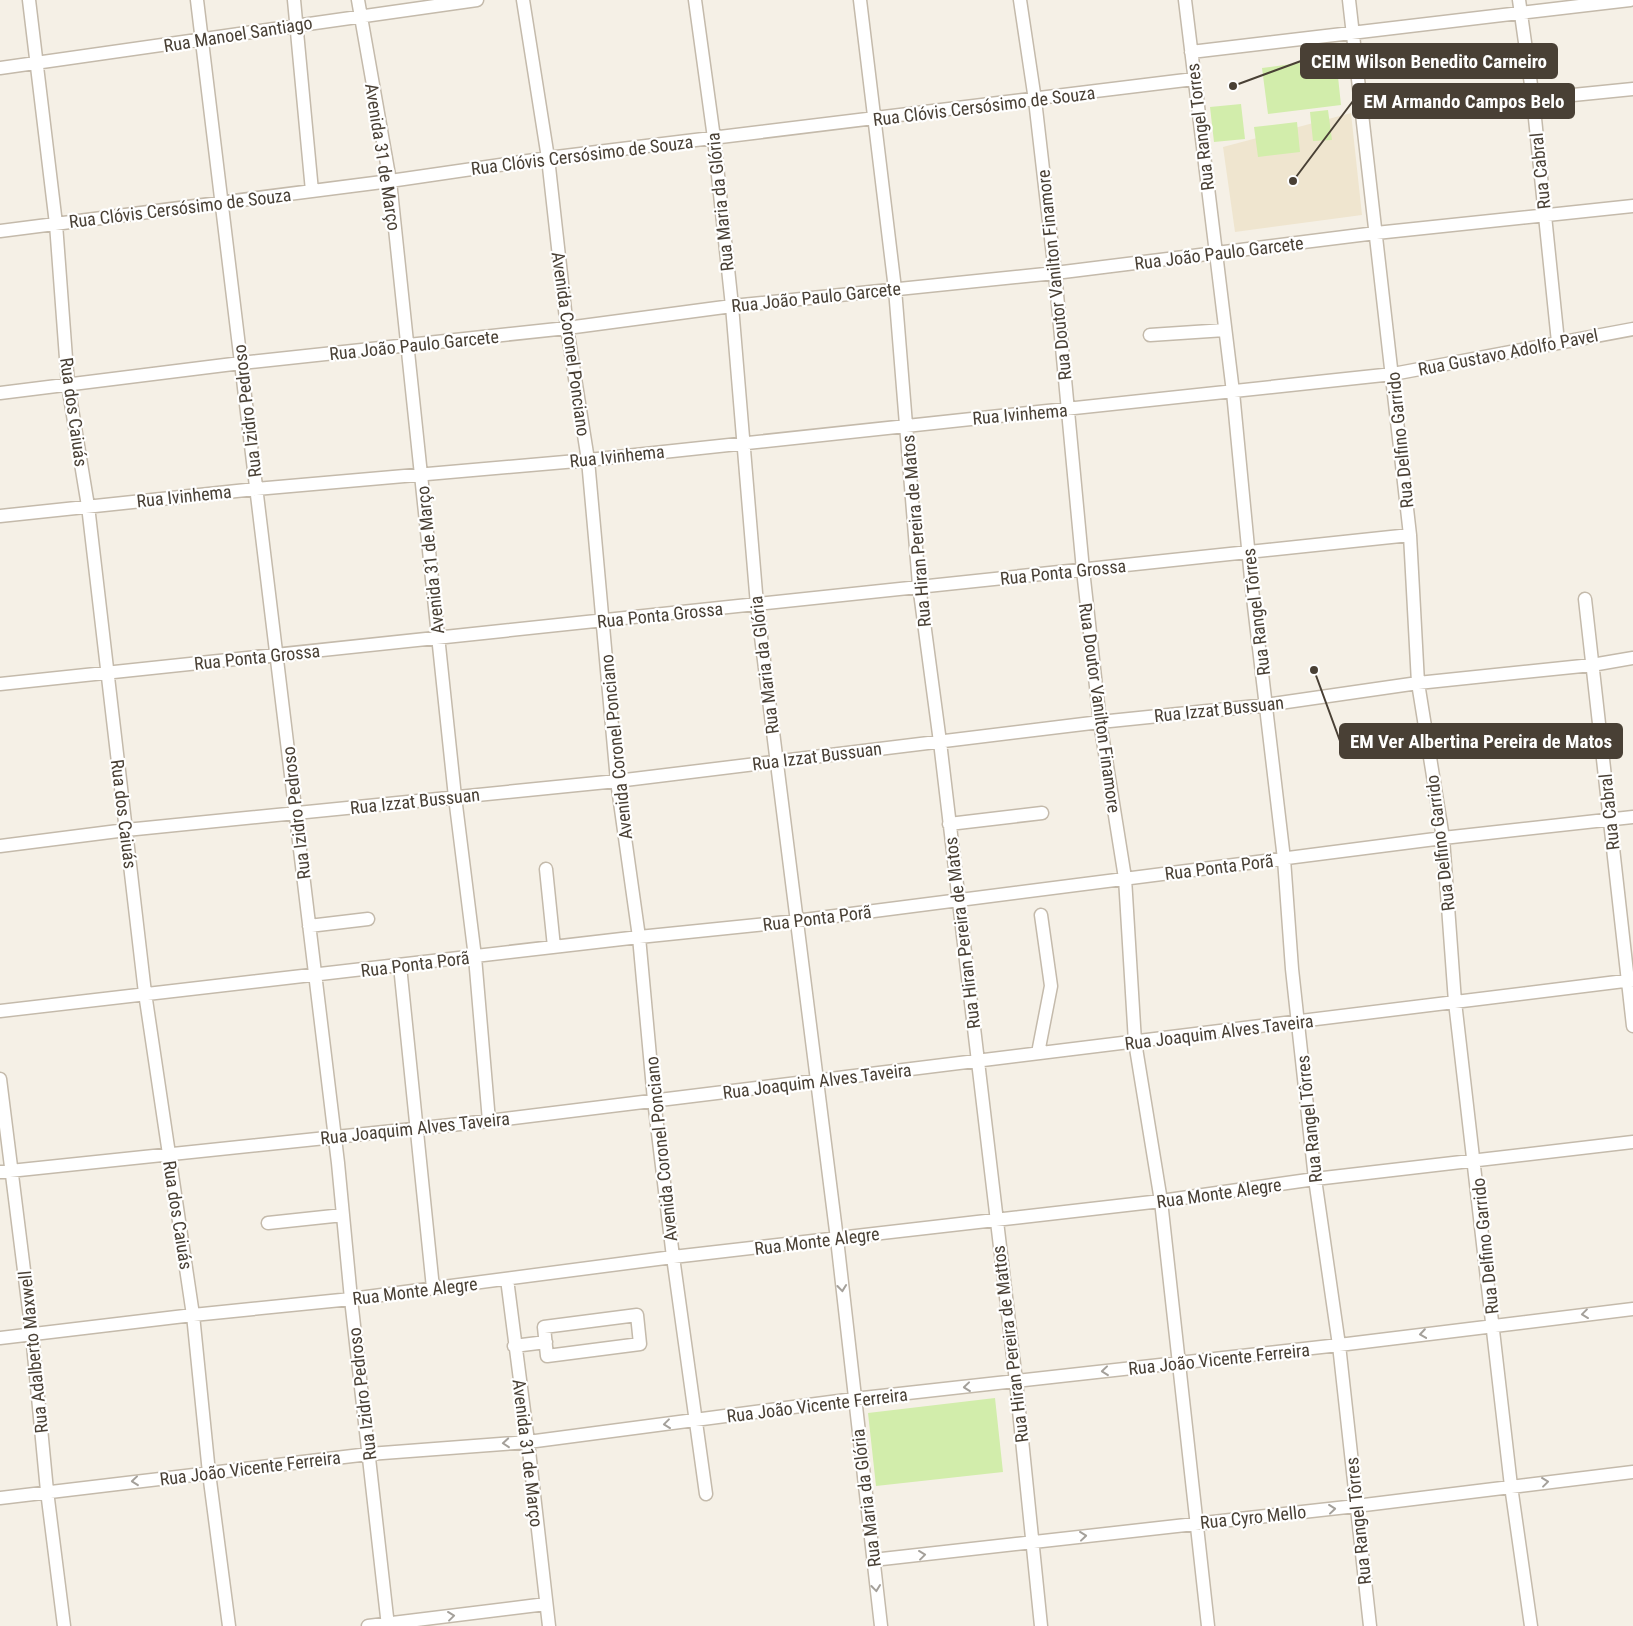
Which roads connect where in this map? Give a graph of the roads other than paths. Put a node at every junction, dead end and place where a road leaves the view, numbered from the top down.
1 (28, 0) edge
2 (197, 0) edge
3 (294, 0) edge
4 (358, 0) edge
5 (477, 0) edge
6 (523, 0) edge
7 (695, 0) edge
8 (860, 0) edge
9 (1020, 0) edge
10 (1185, 0) edge
11 (1349, 0) edge
12 (1630, 0) edge
13 (1520, 6) edge
14 (359, 15) junction
15 (297, 24) junction
16 (1353, 33) junction
17 (202, 40) junction
18 (1191, 52) junction
19 (36, 63) junction
20 (0, 68) edge
21 (1194, 79) junction
22 (1633, 89) edge
23 (1532, 99) junction
24 (1035, 100) junction
25 (874, 119) junction
26 (714, 138) junction
27 (548, 158) junction
28 (390, 181) junction
29 (312, 191) junction
30 (221, 202) junction
31 (1633, 206) edge
32 (1545, 214) junction
33 (56, 224) junction
34 (0, 231) edge
35 (1376, 233) junction
36 (1215, 254) junction
37 (1055, 273) junction
38 (895, 289) junction
39 (732, 306) junction
40 (567, 328) junction
41 (1633, 329) edge
42 (1225, 330) junction
43 (1150, 336) dead end
44 (1558, 342) junction
45 (406, 346) junction
46 (241, 363) junction
47 (1393, 374) junction
48 (68, 385) junction
49 (1233, 392) junction
50 (0, 393) edge
51 (1068, 410) junction
52 (906, 425) junction
53 (744, 443) junction
54 (588, 460) junction
55 (421, 474) junction
56 (256, 489) junction
57 (88, 506) junction
58 (0, 516) edge
59 (1410, 535) junction
60 (1248, 551) junction
61 (1083, 570) junction
62 (919, 585) junction
63 (1585, 599) dead end
64 (757, 604) junction
65 (603, 621) junction
66 (438, 638) junction
67 (276, 655) junction
68 (1633, 658) edge
69 (1592, 665) junction
70 (106, 672) junction
71 (1418, 683) junction
72 (0, 684) edge
73 (1266, 705) junction
74 (1100, 722) junction
75 (940, 742) junction
76 (776, 761) junction
77 (617, 780) junction
78 (455, 797) junction
79 (1042, 813) dead end
80 (296, 814) junction
81 (1633, 816) edge
82 (1610, 819) junction
83 (950, 824) junction
84 (126, 830) junction
85 (1443, 838) junction
86 (0, 846) edge
87 (1284, 859) junction
88 (546, 869) dead end
89 (1125, 878) junction
90 (959, 900) junction
91 (1041, 915) dead end
92 (368, 919) dead end
93 (796, 921) junction
94 (309, 926) junction
95 (639, 937) junction
96 (554, 946) junction
97 (475, 957) junction
98 (400, 966) junction
99 (315, 976) junction
100 (1630, 980) edge
101 (145, 993) junction
102 (1455, 1002) junction
103 (0, 1011) edge
104 (1299, 1022) junction
105 (1633, 1026) edge
106 (1135, 1042) junction
107 (1038, 1053) junction
108 (977, 1061) junction
109 (0, 1079) edge
110 (816, 1080) junction
111 (1, 1095) edge
112 (654, 1100) junction
113 (489, 1121) junction
114 (418, 1128) junction
115 (335, 1136) junction
116 (1633, 1142) edge
117 (169, 1155) junction
118 (1475, 1161) junction
119 (6, 1171) edge
120 (1315, 1180) junction
121 (1161, 1201) junction
122 (343, 1215) junction
123 (996, 1219) junction
124 (268, 1224) dead end
125 (837, 1239) junction
126 (673, 1257) junction
127 (507, 1279) junction
128 (433, 1288) junction
129 (350, 1300) junction
130 (1633, 1308) edge
131 (193, 1315) junction
132 (1493, 1325) junction
133 (32, 1334) junction
134 (0, 1338) edge
135 (546, 1342) junction
136 (1339, 1345) junction
137 (514, 1346) junction
138 (1179, 1363) junction
139 (1016, 1381) junction
140 (854, 1399) junction
141 (696, 1421) junction
142 (528, 1442) junction
143 (369, 1454) junction
144 (1633, 1472) edge
145 (209, 1473) junction
146 (1511, 1486) junction
147 (47, 1491) junction
148 (706, 1494) dead end
149 (0, 1498) edge
150 (1356, 1506) junction
151 (1196, 1523) junction
152 (1032, 1542) junction
153 (873, 1560) junction
154 (546, 1604) junction
155 (388, 1625) edge
156 (64, 1626) edge
157 (229, 1626) edge
158 (368, 1626) edge
159 (548, 1626) edge
160 (881, 1626) edge
161 (1041, 1626) edge
162 (1208, 1626) edge
163 (1370, 1626) edge
164 (1531, 1626) edge

1 - 19 street, Rua dos Caiuás
2 - 17 street, Rua Izidro Pedroso
3 - 15 street
4 - 14 street, Avenida 31 de Março
5 - 14 street, Rua Manoel Santiago
6 - 27 street, Avenida Coronel Ponciano
7 - 26 street, Rua Maria da Glória
8 - 25 street, Rua Hiran Pereira de Matos
9 - 24 street, Rua Doutor Vanilton Finamore
10 - 18 street, Rua Rangel Torres
11 - 16 street, Rua Delfino Garrido
12 - 13 street
13 - 16 street
13 - 23 street, Rua Cabral
14 - 15 street, Rua Manoel Santiago
14 - 28 street, Avenida 31 de Março
15 - 17 street, Rua Manoel Santiago
15 - 29 street
16 - 18 street
16 - 35 street, Rua Delfino Garrido
17 - 19 street, Rua Manoel Santiago
17 - 30 street, Rua Izidro Pedroso
18 - 21 street, Rua Rangel Torres
19 - 20 street, Rua Manoel Santiago
19 - 33 street, Rua dos Caiuás
21 - 24 street, Rua Clóvis Cersósimo de Souza
21 - 36 street, Rua Rangel Torres
22 - 23 street
23 - 32 street, Rua Cabral
24 - 25 street, Rua Clóvis Cersósimo de Souza
24 - 37 street, Rua Doutor Vanilton Finamore
25 - 26 street, Rua Clóvis Cersósimo de Souza
25 - 38 street, Rua Hiran Pereira de Matos
26 - 27 street, Rua Clóvis Cersósimo de Souza
26 - 39 street, Rua Maria da Glória
27 - 28 street, Rua Clóvis Cersósimo de Souza
27 - 40 street, Avenida Coronel Ponciano
28 - 29 street, Rua Clóvis Cersósimo de Souza
28 - 45 street, Avenida 31 de Março
29 - 30 street, Rua Clóvis Cersósimo de Souza
30 - 33 street, Rua Clóvis Cersósimo de Souza
30 - 46 street, Rua Izidro Pedroso
31 - 32 street, Rua João Paulo Garcete
32 - 35 street, Rua João Paulo Garcete
32 - 44 street, Rua Cabral
33 - 34 street, Rua Clóvis Cersósimo de Souza
33 - 48 street, Rua dos Caiuás
35 - 36 street, Rua João Paulo Garcete
35 - 47 street, Rua Delfino Garrido
36 - 37 street, Rua João Paulo Garcete
36 - 42 street, Rua Rangel Tôrres
37 - 38 street, Rua João Paulo Garcete
37 - 51 street, Rua Doutor Vanilton Finamore
38 - 39 street, Rua João Paulo Garcete
38 - 52 street, Rua Hiran Pereira de Matos
39 - 40 street, Rua João Paulo Garcete
39 - 53 street, Rua Maria da Glória
40 - 45 street, Rua João Paulo Garcete
40 - 54 street, Avenida Coronel Ponciano
41 - 44 street, Rua Gustavo Adolfo Pavel
42 - 43 street
42 - 49 street, Rua Rangel Tôrres
44 - 47 street, Rua Gustavo Adolfo Pavel
45 - 46 street, Rua João Paulo Garcete
45 - 55 street, Avenida 31 de Março
46 - 48 street, Rua João Paulo Garcete
46 - 56 street, Rua Izidro Pedroso
47 - 49 street, Rua Gustavo Adolfo Pavel
47 - 59 street, Rua Delfino Garrido
48 - 50 street, Rua João Paulo Garcete
48 - 57 street, Rua dos Caiuás
49 - 51 street, Rua Ivinhema
49 - 60 street, Rua Rangel Tôrres
51 - 52 street, Rua Ivinhema
51 - 61 street, Rua Doutor Vanilton Finamore
52 - 53 street, Rua Ivinhema
52 - 62 street, Rua Hiran Pereira de Matos
53 - 54 street, Rua Ivinhema
53 - 64 street, Rua Maria da Glória
54 - 55 street, Rua Ivinhema
54 - 65 street, Avenida Coronel Ponciano
55 - 56 street, Rua Ivinhema
55 - 66 street, Avenida 31 de Março
56 - 57 street, Rua Ivinhema
56 - 67 street, Rua Izidro Pedroso
57 - 58 street, Rua Ivinhema
57 - 70 street, Rua dos Caiuás
59 - 60 street, Rua Ponta Grossa
59 - 71 street, Rua Delfino Garrido
60 - 61 street, Rua Ponta Grossa
60 - 73 street, Rua Rangel Tôrres
61 - 62 street, Rua Ponta Grossa
61 - 74 street, Rua Doutor Vanilton Finamore
62 - 64 street, Rua Ponta Grossa
62 - 75 street, Rua Hiran Pereira de Matos
63 - 69 street, Rua Cabral
64 - 65 street, Rua Ponta Grossa
64 - 76 street, Rua Maria da Glória
65 - 66 street, Rua Ponta Grossa
65 - 77 street, Avenida Coronel Ponciano
66 - 67 street, Rua Ponta Grossa
66 - 78 street, Avenida 31 de Março
67 - 70 street, Rua Ponta Grossa
67 - 80 street, Rua Izidro Pedroso
68 - 69 street, Rua Izzat Bussuan
69 - 71 street, Rua Izzat Bussuan
69 - 82 street, Rua Cabral
70 - 72 street, Rua Ponta Grossa
70 - 84 street, Rua dos Caiuás
71 - 73 street, Rua Izzat Bussuan
71 - 85 street, Rua Delfino Garrido
73 - 74 street, Rua Izzat Bussuan
73 - 87 street, Rua Rangel Tôrres
74 - 75 street, Rua Izzat Bussuan
74 - 89 street, Rua Doutor Vanilton Finamore
75 - 76 street, Rua Izzat Bussuan
75 - 83 street, Rua Hiran Pereira de Matos
76 - 77 street, Rua Izzat Bussuan
76 - 93 street, Rua Maria da Glória
77 - 78 street, Rua Izzat Bussuan
77 - 95 street, Avenida Coronel Ponciano
78 - 80 street, Rua Izzat Bussuan
78 - 97 street, Avenida 31 de Março
79 - 83 street
80 - 84 street, Rua Izzat Bussuan
80 - 94 street, Rua Izidro Pedroso
81 - 82 street, Rua Ponta Porã
82 - 85 street, Rua Ponta Porã
82 - 100 street, Rua Cabral
83 - 90 street, Rua Hiran Pereira de Matos
84 - 86 street, Rua Izzat Bussuan
84 - 101 street, Rua dos Caiuás
85 - 87 street, Rua Ponta Porã
85 - 102 street, Rua Delfino Garrido
87 - 89 street, Rua Ponta Porã
87 - 104 street, Rua Rangel Tôrres
88 - 96 street
89 - 90 street, Rua Ponta Porã
89 - 106 street, Rua Doutor Vanilton Finamore
90 - 93 street, Rua Ponta Porã
90 - 108 street, Rua Hiran Pereira de Matos
91 - 107 street
92 - 94 street
93 - 95 street, Rua Ponta Porã
93 - 110 street, Rua Maria da Glória
94 - 99 street, Rua Izidro Pedroso
95 - 96 street, Rua Ponta Porã
95 - 112 street, Avenida Coronel Ponciano
96 - 97 street, Rua Ponta Porã
97 - 98 street, Rua Ponta Porã
97 - 113 street, Avenida 31 de Março
98 - 99 street, Rua Ponta Porã
98 - 114 street
99 - 101 street, Rua Ponta Porã
99 - 115 street, Rua Izidro Pedroso
100 - 102 street, Rua Joaquim Alves Taveira
100 - 105 street, Rua Cabral
101 - 103 street, Rua Ponta Porã
101 - 117 street, Rua dos Caiuás
102 - 104 street, Rua Joaquim Alves Taveira
102 - 118 street, Rua Delfino Garrido
104 - 106 street, Rua Joaquim Alves Taveira
104 - 120 street, Rua Rangel Tôrres
106 - 107 street, Rua Joaquim Alves Taveira
106 - 121 street, Rua Doutor Vanilton Finamore
107 - 108 street, Rua Joaquim Alves Taveira
108 - 110 street, Rua Joaquim Alves Taveira
108 - 123 street, Rua Hiran Pereira de Mattos
109 - 111 street, Rua Adalberto Maxwell
110 - 112 street, Rua Joaquim Alves Taveira
110 - 125 street, Rua Maria da Glória
111 - 119 street, Rua Adalberto Maxwell
112 - 113 street, Rua Joaquim Alves Taveira
112 - 126 street, Avenida Coronel Ponciano
113 - 114 street, Rua Joaquim Alves Taveira
114 - 115 street, Rua Joaquim Alves Taveira
114 - 128 street
115 - 117 street, Rua Joaquim Alves Taveira
115 - 122 street, Rua Izidro Pedroso
116 - 118 street, Rua Monte Alegre
117 - 119 street, Rua Joaquim Alves Taveira
117 - 131 street, Rua dos Caiuás
118 - 120 street, Rua Monte Alegre
118 - 132 street, Rua Delfino Garrido
119 - 133 street, Rua Adalberto Maxwell
120 - 121 street, Rua Monte Alegre
120 - 136 street, Rua Rangel Tôrres
121 - 123 street, Rua Monte Alegre
121 - 138 street, Rua Doutor Vanilton Finamore
122 - 124 street
122 - 129 street, Rua Izidro Pedroso
123 - 125 street, Rua Monte Alegre
123 - 139 street, Rua Hiran Pereira de Mattos
125 - 126 street, Rua Monte Alegre
125 -> 140 street, Rua Maria da Glória
126 - 127 street, Rua Monte Alegre
126 - 141 street, Avenida Coronel Ponciano
127 - 128 street, Rua Monte Alegre
127 - 137 street, Avenida 31 de Março
128 - 129 street, Rua Monte Alegre
129 - 131 street, Rua Monte Alegre
129 - 143 street, Rua Izidro Pedroso
130 -> 132 street, Rua João Vicente Ferreira
131 - 133 street, Rua Monte Alegre
131 - 145 street, Rua dos Caiuás
132 -> 136 street, Rua João Vicente Ferreira
132 - 146 street, Rua Delfino Garrido
133 - 134 street, Rua Monte Alegre
133 - 147 street, Rua Adalberto Maxwell
135 - 135 street
135 - 137 street
136 - 138 street, Rua João Vicente Ferreira
136 - 150 street, Rua Rangel Tôrres
137 - 142 street, Avenida 31 de Março
138 -> 139 street, Rua João Vicente Ferreira
138 - 151 street, Rua Doutor Vanilton Finamore
139 -> 140 street, Rua João Vicente Ferreira
139 - 152 street, Rua Hiran Pereira de Mattos
140 - 141 street, Rua João Vicente Ferreira
140 - 153 street, Rua Maria da Glória
141 -> 142 street, Rua João Vicente Ferreira
141 - 148 street, Avenida Coronel Ponciano
142 -> 143 street, Rua João Vicente Ferreira
142 - 154 street, Avenida 31 de Março
143 - 145 street, Rua João Vicente Ferreira
143 - 155 street, Rua Izidro Pedroso
146 -> 144 street, Rua Cyro Mello
145 -> 147 street, Rua João Vicente Ferreira
145 - 157 street, Rua dos Caiuás
146 - 150 street, Rua Cyro Mello
146 - 164 street, Rua Delfino Garrido
147 - 149 street, Rua João Vicente Ferreira
147 - 156 street, Rua Adalberto Maxwell
151 -> 150 street, Rua Cyro Mello
150 - 163 street, Rua Rangel Tôrres
152 -> 151 street, Rua Cyro Mello
151 - 162 street, Rua Doutor Vanilton Finamore
153 -> 152 street, Rua Cyro Mello
152 - 161 street, Rua Hiran Pereira de Mattos
153 -> 160 street, Rua Maria da Glória
155 -> 154 street
154 - 159 street, Avenida 31 de Março
155 - 158 street

